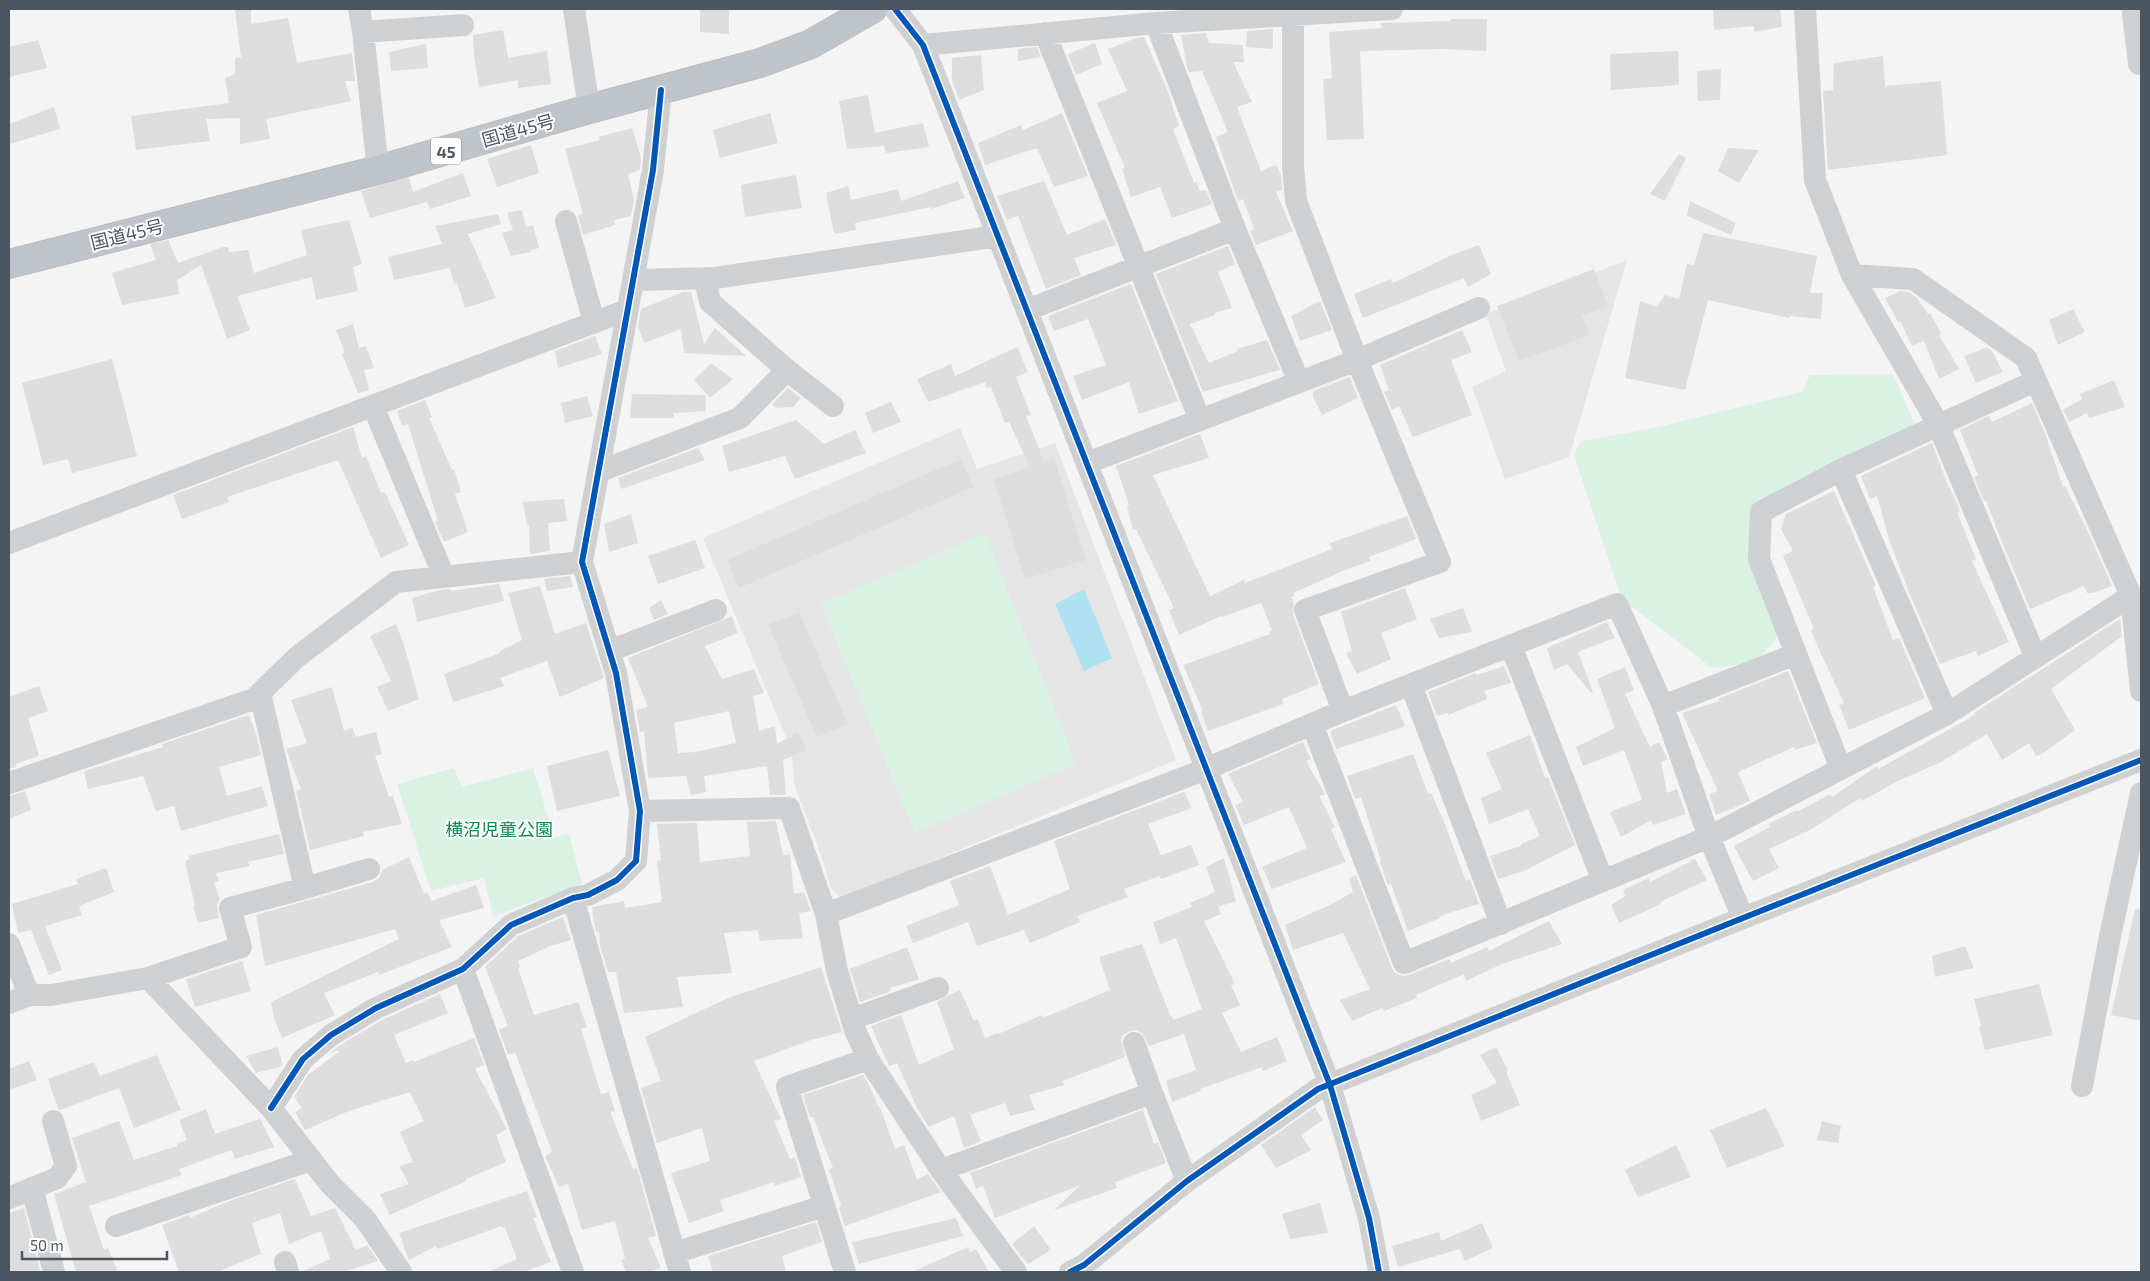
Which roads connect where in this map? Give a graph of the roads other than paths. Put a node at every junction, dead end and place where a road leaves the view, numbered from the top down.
1 (359, 9) edge
2 (574, 9) edge
3 (872, 9) edge
4 (895, 9) edge
5 (1392, 9) edge
6 (1805, 9) edge
7 (2137, 9) edge
8 (1293, 12) edge
9 (1156, 24) junction
10 (463, 25) dead end
11 (363, 32) junction
12 (1045, 33) junction
13 (923, 45) junction
14 (2139, 64) dead end
15 (661, 90) junction
16 (589, 109) junction
17 (378, 170) junction
18 (566, 221) dead end
19 (1235, 229) junction
20 (998, 236) junction
21 (9, 264) edge
22 (1138, 266) junction
23 (1852, 275) junction
24 (705, 278) junction
25 (635, 280) junction
26 (1479, 308) dead end
27 (627, 310) junction
28 (1027, 310) junction
29 (594, 322) junction
30 (1357, 360) junction
31 (787, 370) junction
32 (2035, 381) junction
33 (1299, 382) junction
34 (373, 406) junction
35 (833, 406) dead end
36 (1200, 420) junction
37 (1938, 424) junction
38 (1087, 462) junction
39 (1841, 470) junction
40 (600, 471) junction
41 (9, 543) edge
42 (582, 562) junction
43 (444, 576) junction
44 (2130, 596) junction
45 (716, 610) dead end
46 (1511, 646) junction
47 (609, 651) junction
48 (1796, 654) junction
49 (2035, 656) junction
50 (1411, 685) junction
51 (2141, 691) edge
52 (260, 693) junction
53 (1663, 706) junction
54 (1343, 711) junction
55 (1946, 714) junction
56 (1312, 724) junction
57 (2141, 760) edge
58 (1841, 768) junction
59 (1206, 769) junction
60 (9, 783) edge
61 (2141, 793) edge
62 (640, 811) junction
63 (1709, 837) junction
64 (369, 869) dead end
65 (1604, 881) junction
66 (305, 888) junction
67 (573, 898) junction
68 (826, 914) junction
69 (1743, 918) junction
70 (1501, 924) junction
71 (9, 944) edge
72 (463, 969) junction
73 (148, 978) junction
74 (938, 988) dead end
75 (19, 999) edge
76 (852, 1019) junction
77 (1134, 1043) dead end
78 (868, 1059) junction
79 (1330, 1085) junction
80 (2082, 1086) dead end
81 (1152, 1093) junction
82 (271, 1108) junction
83 (53, 1121) dead end
84 (311, 1160) junction
85 (941, 1170) junction
86 (1187, 1180) junction
87 (32, 1188) junction
88 (9, 1198) edge
89 (824, 1206) junction
90 (116, 1226) dead end
91 (677, 1263) edge
92 (54, 1272) edge
93 (401, 1272) edge
94 (573, 1272) edge
95 (845, 1272) edge
96 (1016, 1272) edge
97 (1070, 1272) edge
98 (1379, 1272) edge

1 - 11 street
2 - 16 street
3 - 15 highway, 国道45号 / 45
4 - 13 street
5 - 8 street
6 - 23 street
7 - 14 street
8 - 9 street
8 - 30 street
9 - 12 street
9 - 19 street
10 - 11 street
11 - 17 street
12 - 13 street
12 - 22 street
13 - 20 street
15 - 16 highway, 国道45号 / 45
15 - 25 street
16 - 17 highway, 国道45号 / 45
17 - 21 highway, 国道45号 / 45
18 - 29 street
19 - 22 street
19 - 33 street
20 - 24 street
20 - 28 street
22 - 28 street
22 - 36 street
23 - 32 street
23 - 37 street
24 - 25 street
24 - 31 street
25 - 27 street
26 - 30 street
27 - 29 street
27 - 40 street
28 - 38 street
29 - 34 street
30 - 33 street
30 - 54 street
31 - 35 street
31 - 40 street
32 - 37 street
32 - 44 street
33 - 36 street
34 - 41 street
34 - 43 street
36 - 38 street
37 - 39 street
37 - 49 street
38 - 59 street
39 - 48 street
39 - 55 street
40 - 42 street
42 - 43 street
42 - 47 street
43 - 52 street
44 - 49 street
44 - 51 street
45 - 47 street
46 - 50 street
46 - 53 street
46 - 65 street
47 - 62 street
48 - 53 street
48 - 58 street
49 - 55 street
50 - 54 street
50 - 70 street
52 - 60 street
52 - 66 street
53 - 63 street
54 - 56 street
55 - 58 street
56 - 59 street
56 - 70 street
57 - 69 street
58 - 63 street
59 - 68 street
59 - 79 street
61 - 80 street
62 - 67 street
62 - 68 street
63 - 65 street
63 - 69 street
64 - 66 street
65 - 70 street
66 - 73 street
67 - 72 street
67 - 91 street
68 - 76 street
69 - 79 street
71 - 75 street
72 - 82 street
72 - 94 street
73 - 75 street
73 - 82 street
74 - 76 street
76 - 78 street
77 - 81 street
78 - 85 street
78 - 89 street
79 - 86 street
79 - 98 street
81 - 85 street
81 - 86 street
82 - 84 street
83 - 87 street
84 - 90 street
84 - 93 street
85 - 96 street
86 - 97 street
87 - 88 street
87 - 92 street
89 - 91 street
89 - 95 street

